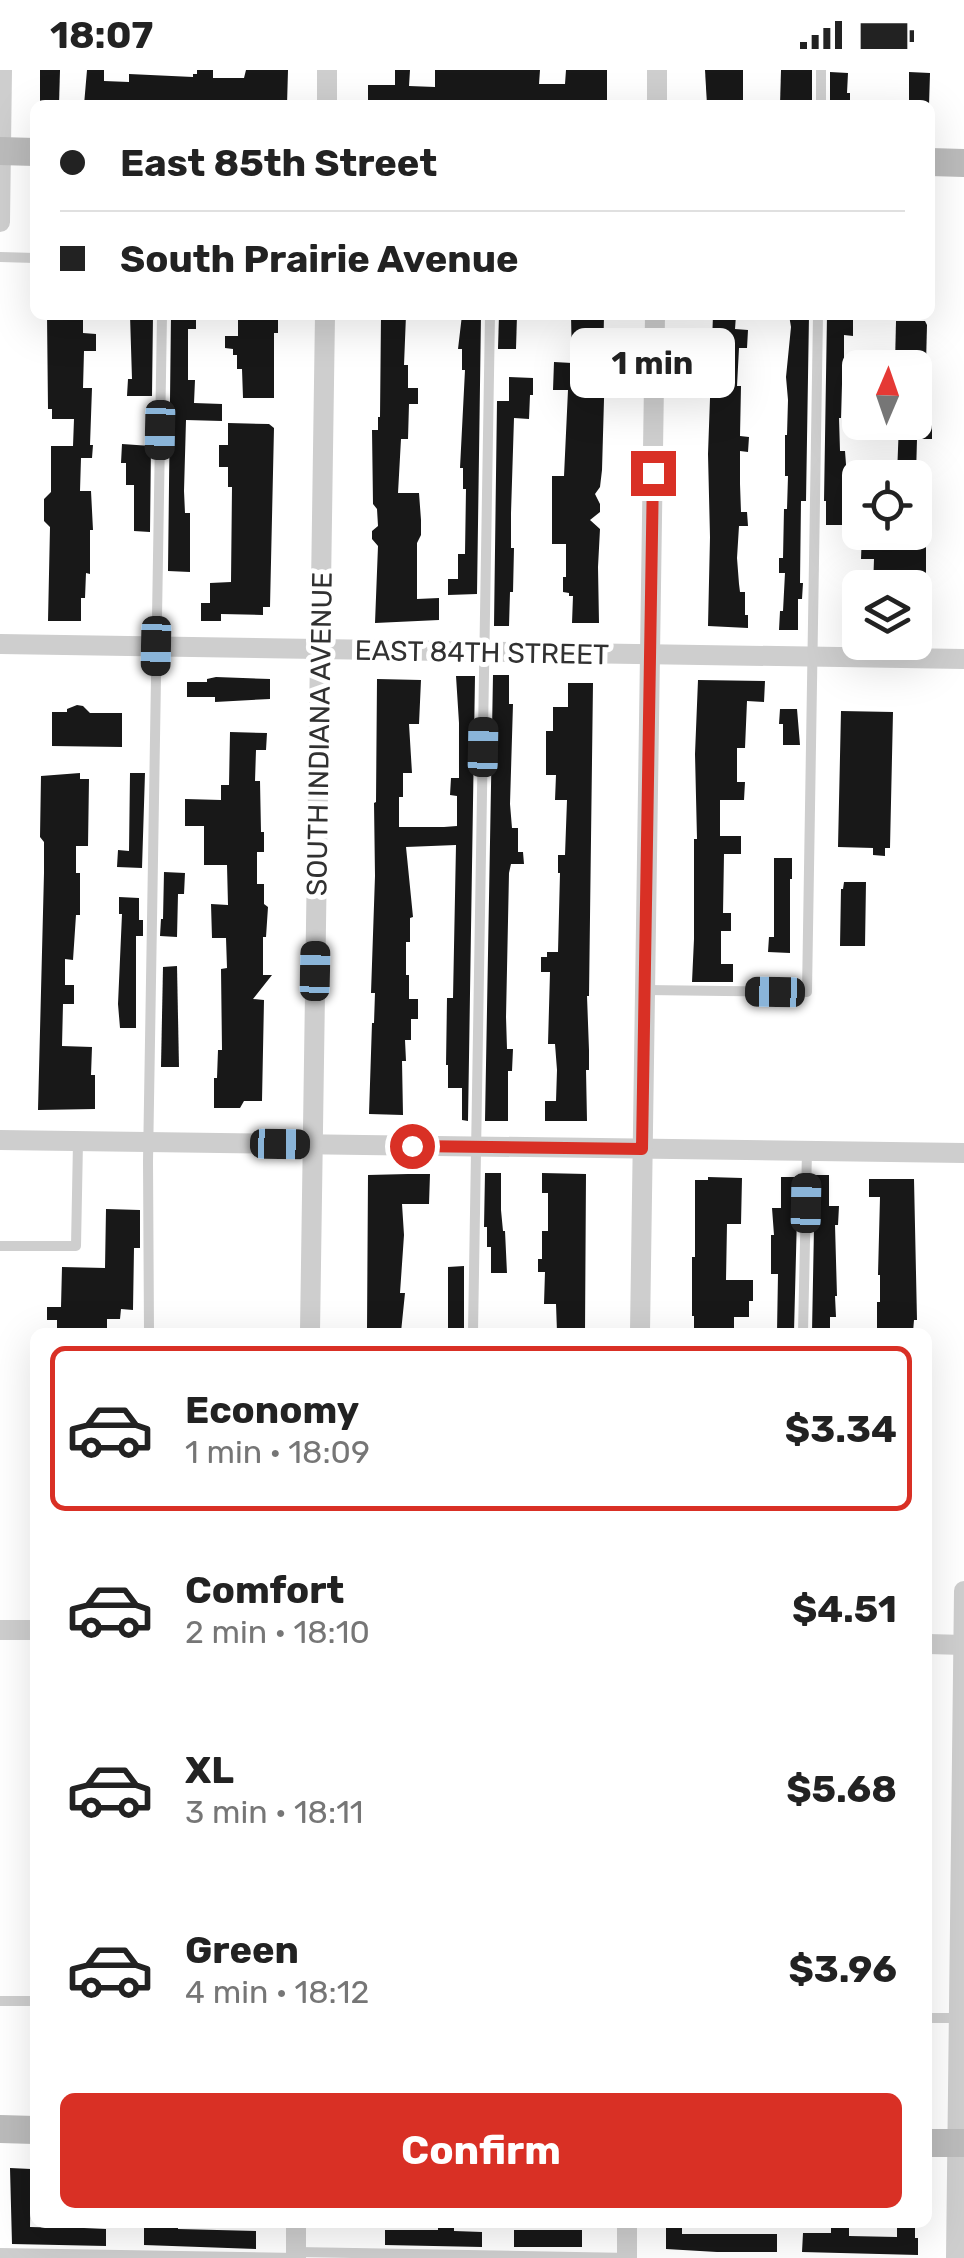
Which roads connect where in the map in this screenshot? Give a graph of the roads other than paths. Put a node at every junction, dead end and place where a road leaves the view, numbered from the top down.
1 (2, 70) edge
2 (327, 70) edge
3 (657, 70) edge
4 (822, 70) edge
5 (327, 100) edge
6 (657, 100) edge
7 (821, 100) edge
8 (0, 152) edge
9 (30, 152) edge
10 (935, 162) edge
11 (964, 163) edge
12 (0, 222) edge
13 (0, 257) edge
14 (30, 258) edge
15 (162, 320) edge
16 (325, 320) edge
17 (490, 320) edge
18 (655, 320) edge
19 (818, 320) edge
20 (0, 644) edge
21 (156, 646) junction
22 (320, 649) junction
23 (484, 652) junction
24 (651, 654) junction
25 (814, 657) junction
26 (964, 659) edge
27 (645, 990) junction
28 (0, 1140) edge
29 (78, 1141) junction
30 (149, 1142) junction
31 (312, 1144) junction
32 (476, 1146) junction
33 (642, 1149) junction
34 (807, 1151) junction
35 (964, 1153) edge
36 (0, 1246) edge
37 (149, 1328) edge
38 (310, 1328) edge
39 (474, 1328) edge
40 (640, 1328) edge
41 (803, 1328) edge
42 (964, 1591) edge
43 (0, 1630) edge
44 (30, 1630) edge
45 (932, 1644) edge
46 (964, 1645) edge
47 (0, 2001) edge
48 (30, 2002) edge
49 (932, 2018) edge
50 (961, 2018) edge
51 (0, 2129) edge
52 (30, 2130) edge
53 (949, 2143) edge
54 (296, 2228) edge
55 (628, 2228) edge
56 (959, 2244) edge
57 (0, 2253) edge
58 (296, 2255) edge
59 (461, 2256) edge
60 (138, 2257) edge
61 (630, 2258) edge

1 - 8 street
2 - 5 street
3 - 6 street
4 - 7 lane
8 - 9 street
8 - 12 street
10 - 11 street
13 - 14 lane
15 - 21 lane
16 - 22 street, SOUTH INDIANA AVENUE
17 - 23 lane
18 - 24 street
19 - 25 lane
20 - 21 street, EAST 84TH STREET
21 - 22 street, EAST 84TH STREET
21 - 30 lane
22 - 23 street, EAST 84TH STREET
22 - 31 street, SOUTH INDIANA AVENUE
23 - 24 street, EAST 84TH STREET
23 - 32 lane
24 - 25 street, EAST 84TH STREET
24 - 27 street
25 - 26 street, EAST 84TH STREET
25 - 27 lane
27 - 33 street
28 - 29 street
29 - 30 street
29 - 36 lane
30 - 31 street
30 - 37 lane
31 - 32 street
31 - 38 street, SOUTH INDIANA AVENUE
32 - 33 street
32 - 39 lane
33 - 34 street
33 - 40 street
34 - 35 street
34 - 41 lane
42 - 46 street
43 - 44 street
45 - 46 street
46 - 50 street
47 - 48 lane
49 - 50 lane
50 - 53 street
51 - 52 street
53 - 56 street
54 - 58 street
55 - 61 street
57 - 60 lane
58 - 59 lane
58 - 60 lane
59 - 61 lane

